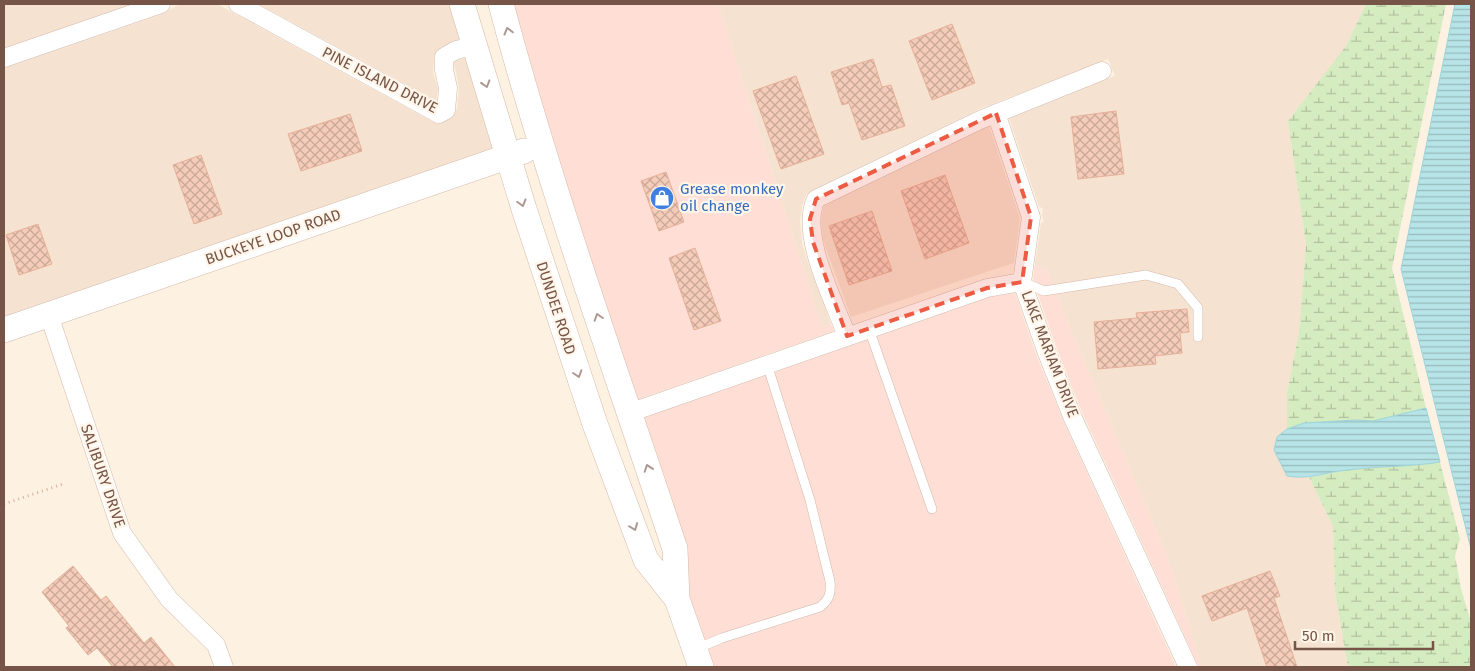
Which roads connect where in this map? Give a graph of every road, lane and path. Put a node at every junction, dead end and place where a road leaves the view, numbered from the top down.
1 (161, 4) edge
2 (238, 4) edge
3 (462, 4) edge
4 (501, 4) edge
5 (474, 46) junction
6 (4, 58) edge
7 (1102, 71) dead end
8 (996, 113) junction
9 (543, 145) junction
10 (509, 157) junction
11 (1022, 282) junction
12 (49, 315) junction
13 (869, 329) junction
14 (4, 330) edge
15 (847, 336) junction
16 (1198, 337) dead end
17 (767, 364) junction
18 (630, 413) junction
19 (63, 484) dead end
20 (4, 504) edge
21 (932, 509) dead end
22 (677, 599) junction
23 (698, 658) edge
24 (224, 667) edge
25 (1188, 667) edge

1 - 6 street
2 - 5 street, PINE ISLAND DRIVE
3 - 5 main road, DUNDEE ROAD
9 -> 4 main road, DUNDEE ROAD
5 -> 10 main road, DUNDEE ROAD
7 - 8 street
8 - 11 street
8 - 15 street
9 - 10 main road, BUCKEYE LOOP ROAD
18 -> 9 main road, DUNDEE ROAD
10 - 12 main road, BUCKEYE LOOP ROAD
10 -> 22 main road, DUNDEE ROAD
11 - 13 street, LAKE MARIAM DRIVE
11 - 16 lane
11 - 25 street, LAKE MARIAM DRIVE
12 - 14 main road, BUCKEYE LOOP ROAD
12 - 24 street, SALIBURY DRIVE
13 - 15 street, LAKE MARIAM DRIVE
13 - 21 lane
15 - 17 street, LAKE MARIAM DRIVE
17 - 18 street, LAKE MARIAM DRIVE
17 - 23 lane
22 -> 18 main road, DUNDEE ROAD
19 - 20 path
22 - 23 main road, DUNDEE ROAD

